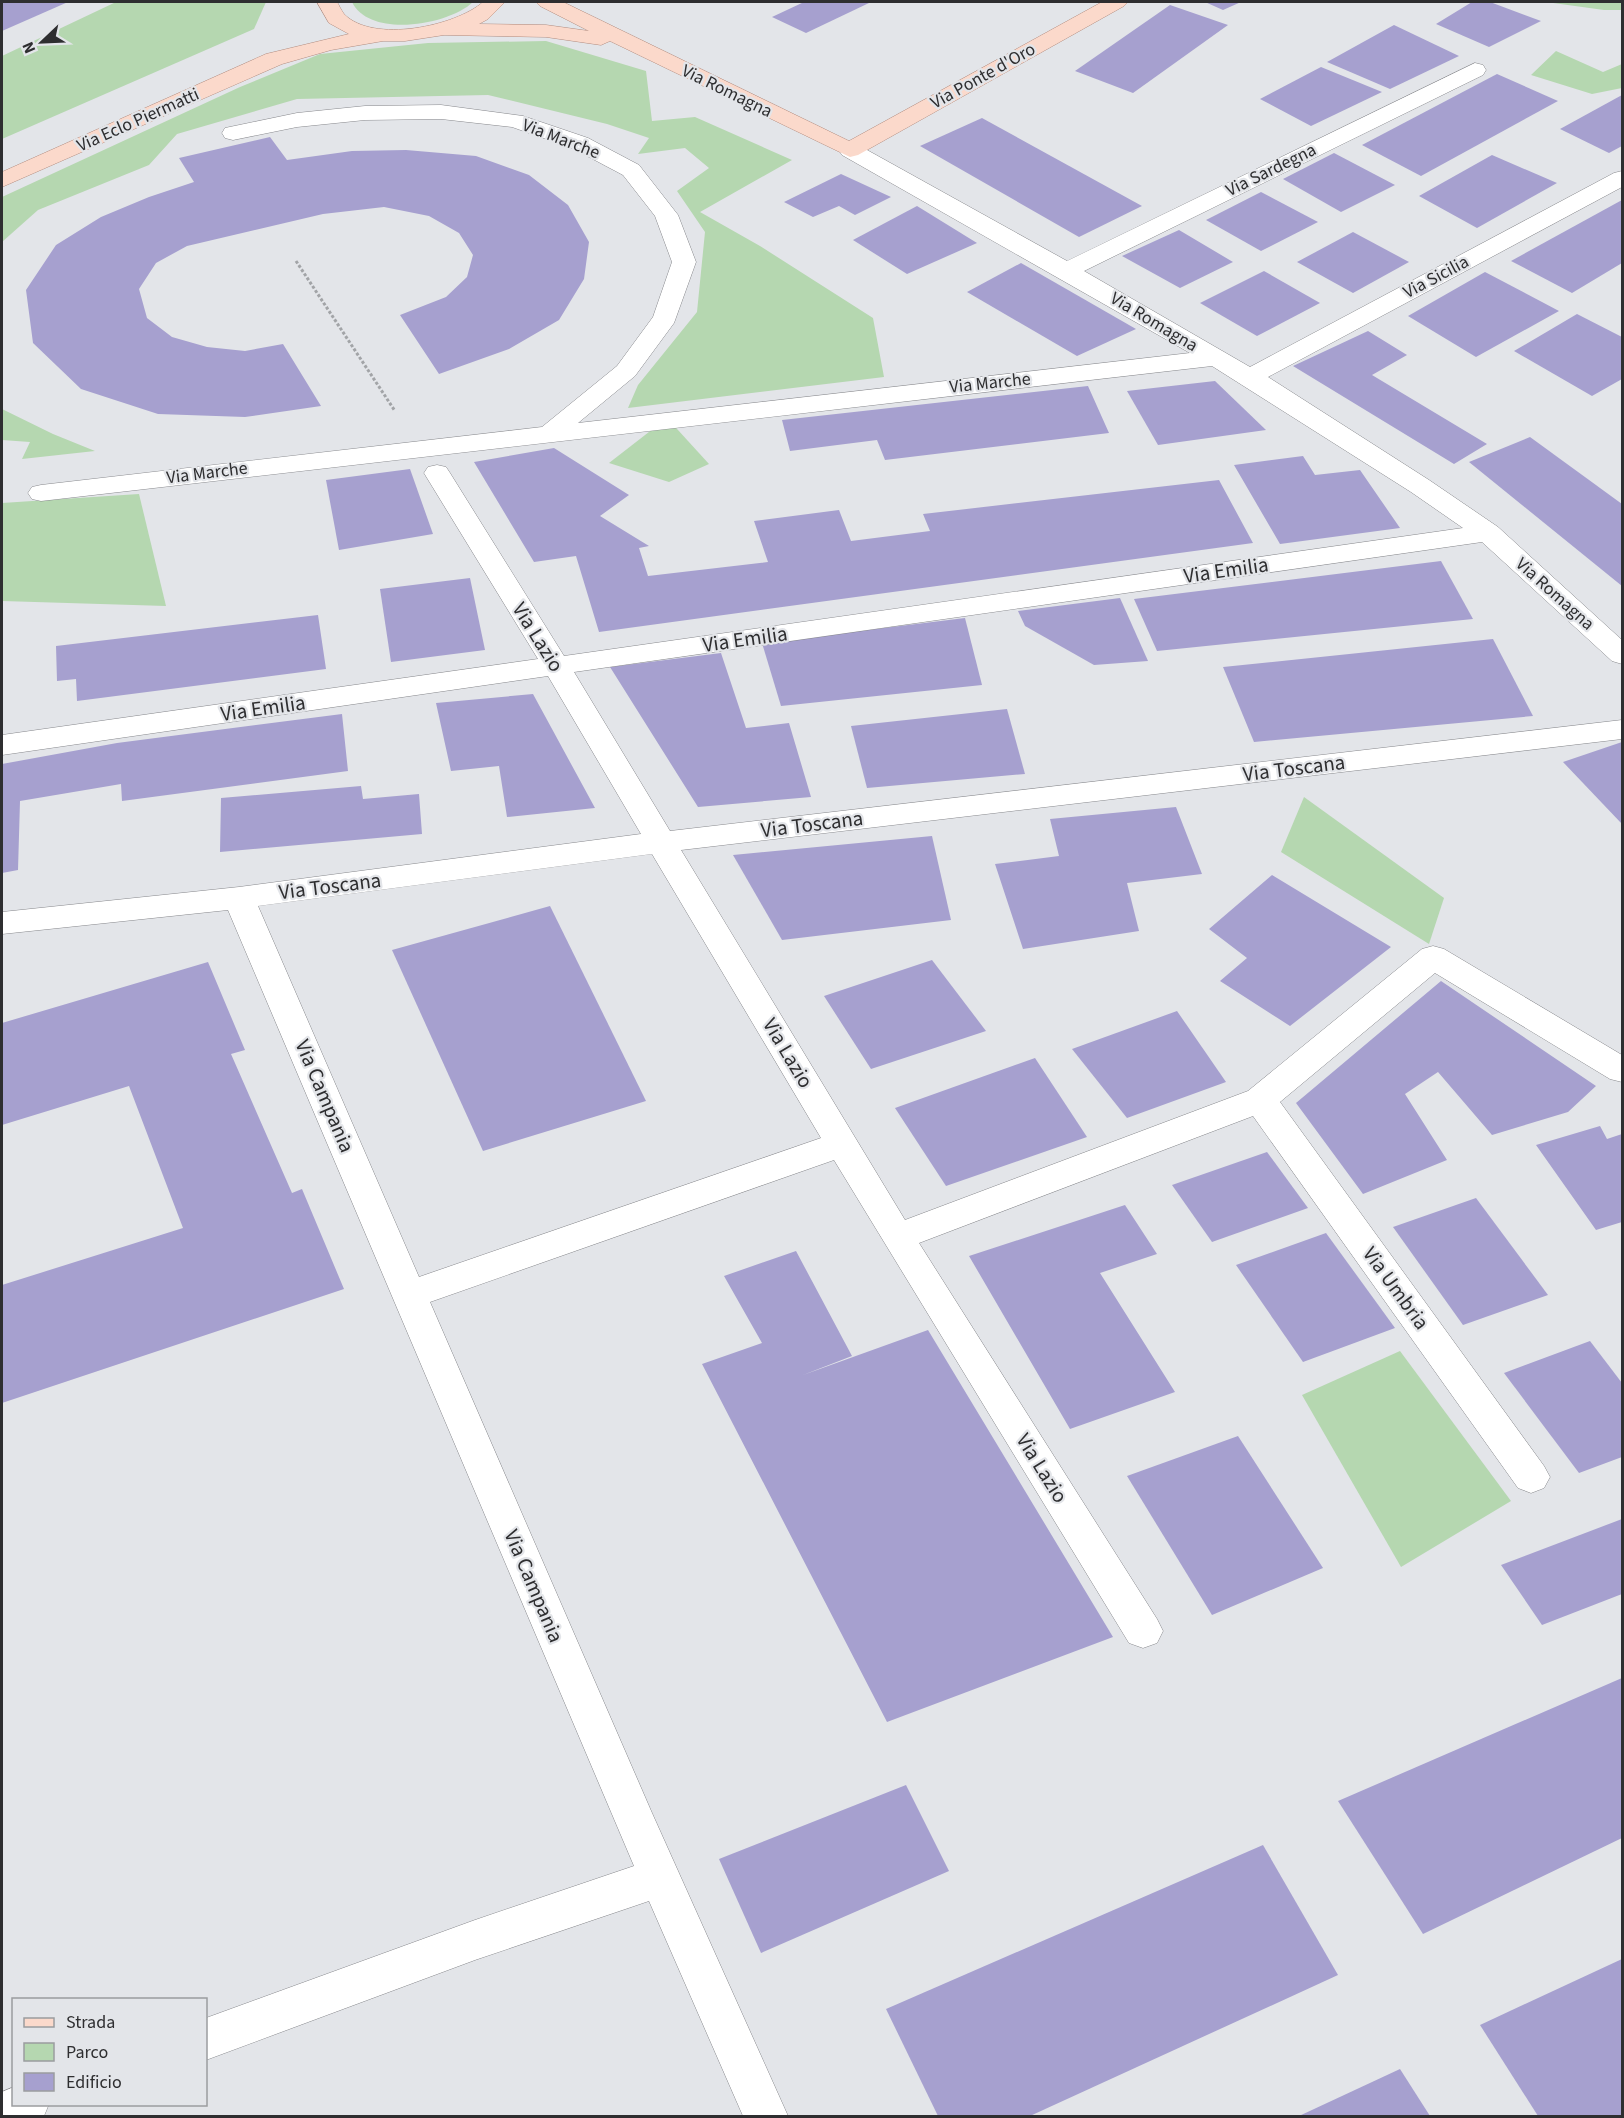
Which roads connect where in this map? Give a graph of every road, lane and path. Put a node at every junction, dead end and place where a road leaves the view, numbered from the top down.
1 (495, 2) edge
2 (547, 2) edge
3 (1117, 2) edge
4 (320, 15) edge
5 (448, 30) junction
6 (385, 34) junction
7 (645, 51) junction
8 (274, 59) junction
9 (1475, 70) dead end
10 (233, 133) dead end
11 (850, 150) junction
12 (1623, 178) edge
13 (2, 180) edge
14 (296, 261) dead end
15 (1066, 271) junction
16 (1213, 358) junction
17 (1250, 377) junction
18 (552, 432) junction
19 (428, 461) junction
20 (41, 493) dead end
21 (1488, 533) junction
22 (1623, 655) edge
23 (556, 666) junction
24 (1623, 729) edge
25 (2, 745) edge
26 (661, 842) junction
27 (239, 897) junction
28 (2, 923) edge
29 (1623, 1070) edge
30 (1260, 1100) junction
31 (842, 1144) junction
32 (897, 1237) junction
33 (411, 1294) junction
34 (1531, 1477) dead end
35 (1143, 1631) dead end
36 (658, 1878) junction
37 (207, 2039) edge
38 (22, 2106) edge
39 (2, 2114) edge
40 (766, 2116) edge

1 - 5 main road
2 - 7 main road, Via Romagna
3 - 11 main road, Via Ponte d'Oro
4 - 6 main road
4 - 8 main road, Via Eclo Piermatti
5 - 6 main road
5 - 7 main road, Via Romagna
6 - 8 main road, Via Eclo Piermatti
7 - 11 main road, Via Romagna
8 - 13 main road, Via Eclo Piermatti
9 - 15 street, Via Sardegna
10 - 18 street, Via Marche
11 - 15 street, Via Romagna
12 - 17 street, Via Sicilia
14 - 19 path
15 - 16 street, Via Romagna
16 - 17 street, Via Romagna
16 - 18 street, Via Marche
17 - 21 street, Via Romagna
18 - 19 street, Via Marche
19 - 20 street, Via Marche
19 - 23 street, Via Lazio
21 - 22 street, Via Romagna
21 - 23 street, Via Emilia
23 - 25 street, Via Emilia
23 - 26 street, Via Lazio
24 - 26 street, Via Toscana
26 - 27 street, Via Toscana
26 - 31 street, Via Lazio
27 - 28 street, Via Toscana
27 - 33 street, Via Campania
29 - 30 street
30 - 32 street
30 - 34 street, Via Umbria
31 - 32 street, Via Lazio
31 - 33 street
32 - 35 street, Via Lazio
33 - 36 street, Via Campania
36 - 37 street
36 - 40 street, Via Campania
38 - 39 street

